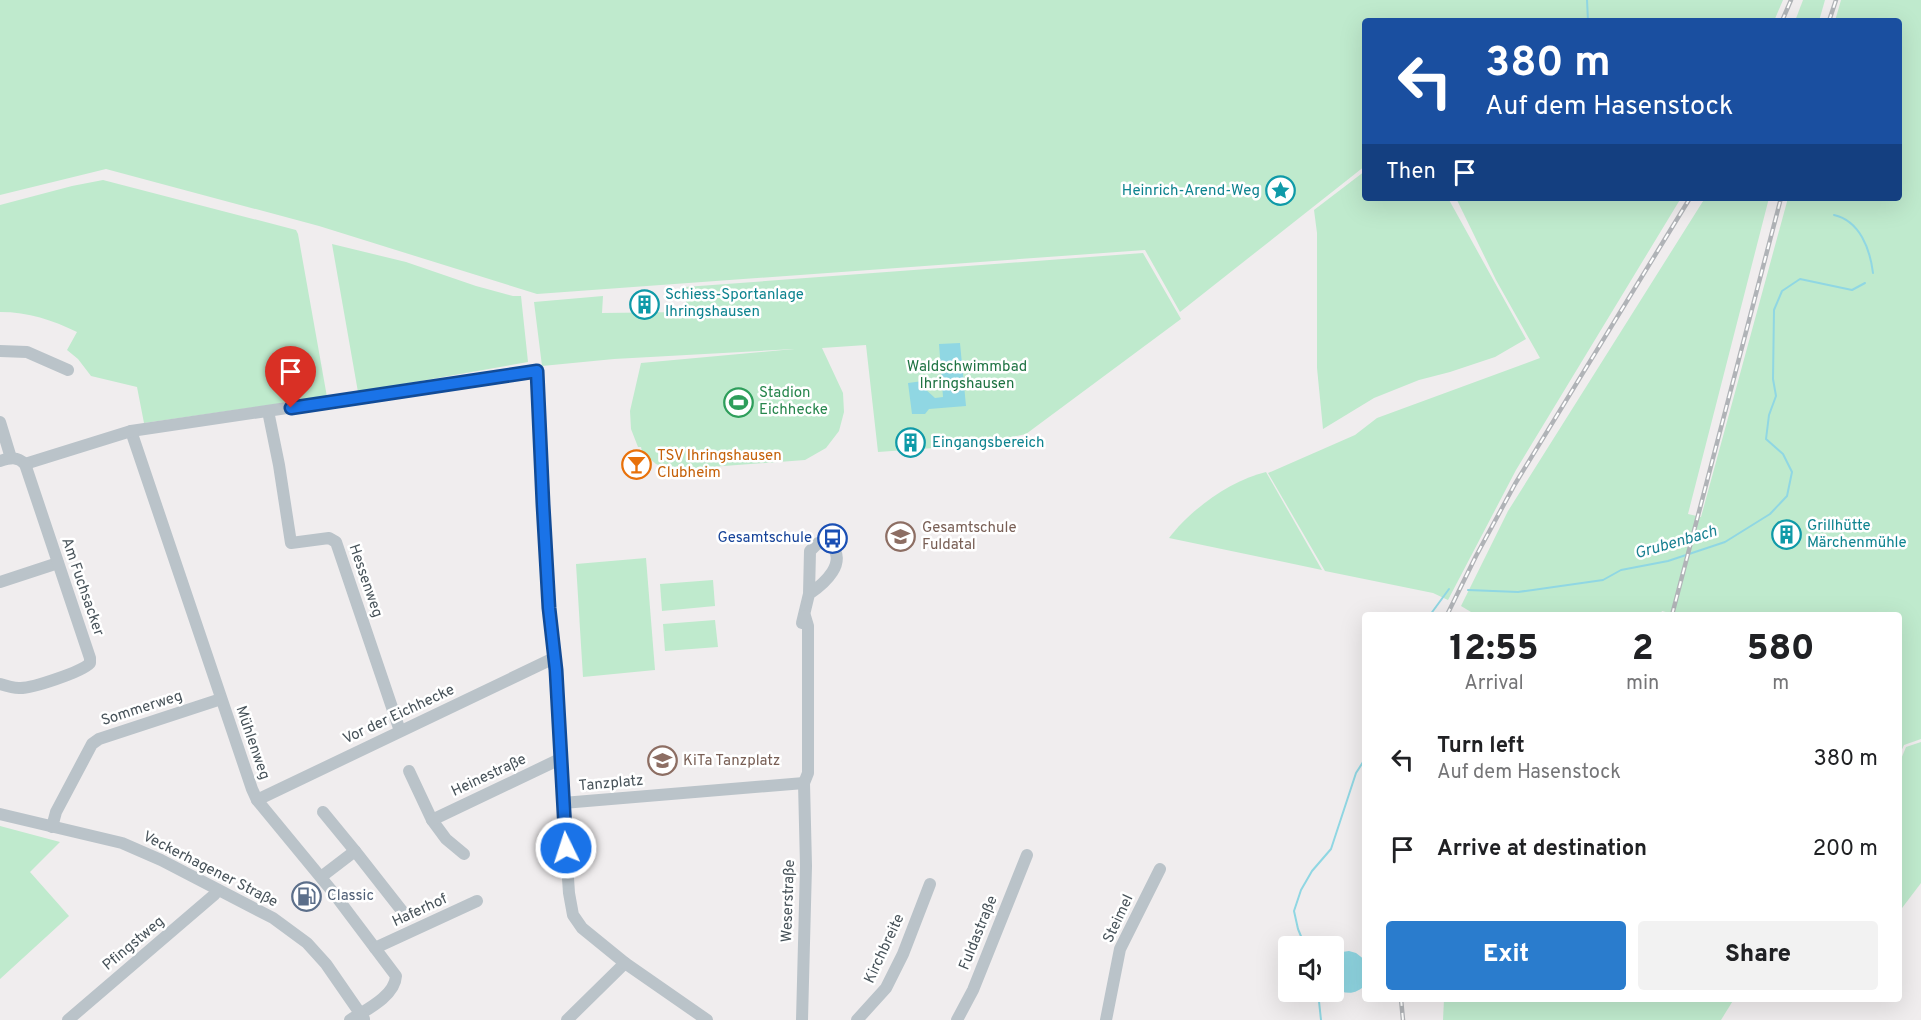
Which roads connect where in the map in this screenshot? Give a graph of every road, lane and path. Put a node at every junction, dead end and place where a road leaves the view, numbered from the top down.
1 (0, 351) edge
2 (68, 370) dead end
3 (268, 411) junction
4 (0, 422) edge
5 (131, 431) junction
6 (6, 460) edge
7 (25, 465) junction
8 (58, 563) junction
9 (0, 582) edge
10 (809, 594) junction
11 (554, 658) junction
12 (0, 684) edge
13 (221, 699) junction
14 (400, 731) junction
15 (560, 759) junction
16 (409, 771) dead end
17 (804, 783) junction
18 (257, 800) junction
19 (563, 803) junction
20 (322, 812) dead end
21 (0, 814) edge
22 (432, 820) junction
23 (52, 827) junction
24 (355, 851) junction
25 (464, 854) dead end
26 (1027, 855) dead end
27 (1160, 869) dead end
28 (321, 877) junction
29 (930, 884) dead end
30 (218, 890) junction
31 (477, 901) dead end
32 (406, 916) dead end
33 (375, 948) junction
34 (625, 963) junction
35 (358, 1018) edge
36 (68, 1020) edge
37 (567, 1020) edge
38 (707, 1020) edge
39 (802, 1020) edge
40 (857, 1020) edge
41 (957, 1020) edge
42 (1106, 1020) edge

1 - 2 street
3 - 5 street
3 - 11 street
3 - 14 street, Hessenweg
4 - 6 street
5 - 7 street
5 - 13 street, Mühlenweg
6 - 7 street
7 - 8 street, Am Fuchsacker
8 - 9 street
8 - 12 street, Am Fuchsacker
10 - 10 street, Weserstraße
10 - 17 street, Weserstraße
11 - 14 street, Vor der Eichhecke
11 - 15 street
13 - 18 street, Mühlenweg
13 - 23 street, Sommerweg
14 - 18 street, Vor der Eichhecke
15 - 19 street
15 - 22 street, Heinestraße
16 - 22 street
17 - 19 street, Tanzplatz
17 - 39 street, Weserstraße
18 - 28 street, Mühlenweg
19 - 34 street
20 - 24 street
21 - 23 street, Veckerhagener Straße
22 - 25 street
23 - 30 street, Veckerhagener Straße
24 - 28 street
24 - 32 street
26 - 41 street, Fuldastraße
27 - 42 street, Steimel
28 - 33 street, Mühlenweg
29 - 40 street, Kirchbreite
30 - 35 street, Veckerhagener Straße
30 - 36 street, Pfingstweg
31 - 33 street, Haferhof
33 - 35 street, Mühlenweg
34 - 37 street
34 - 38 street

